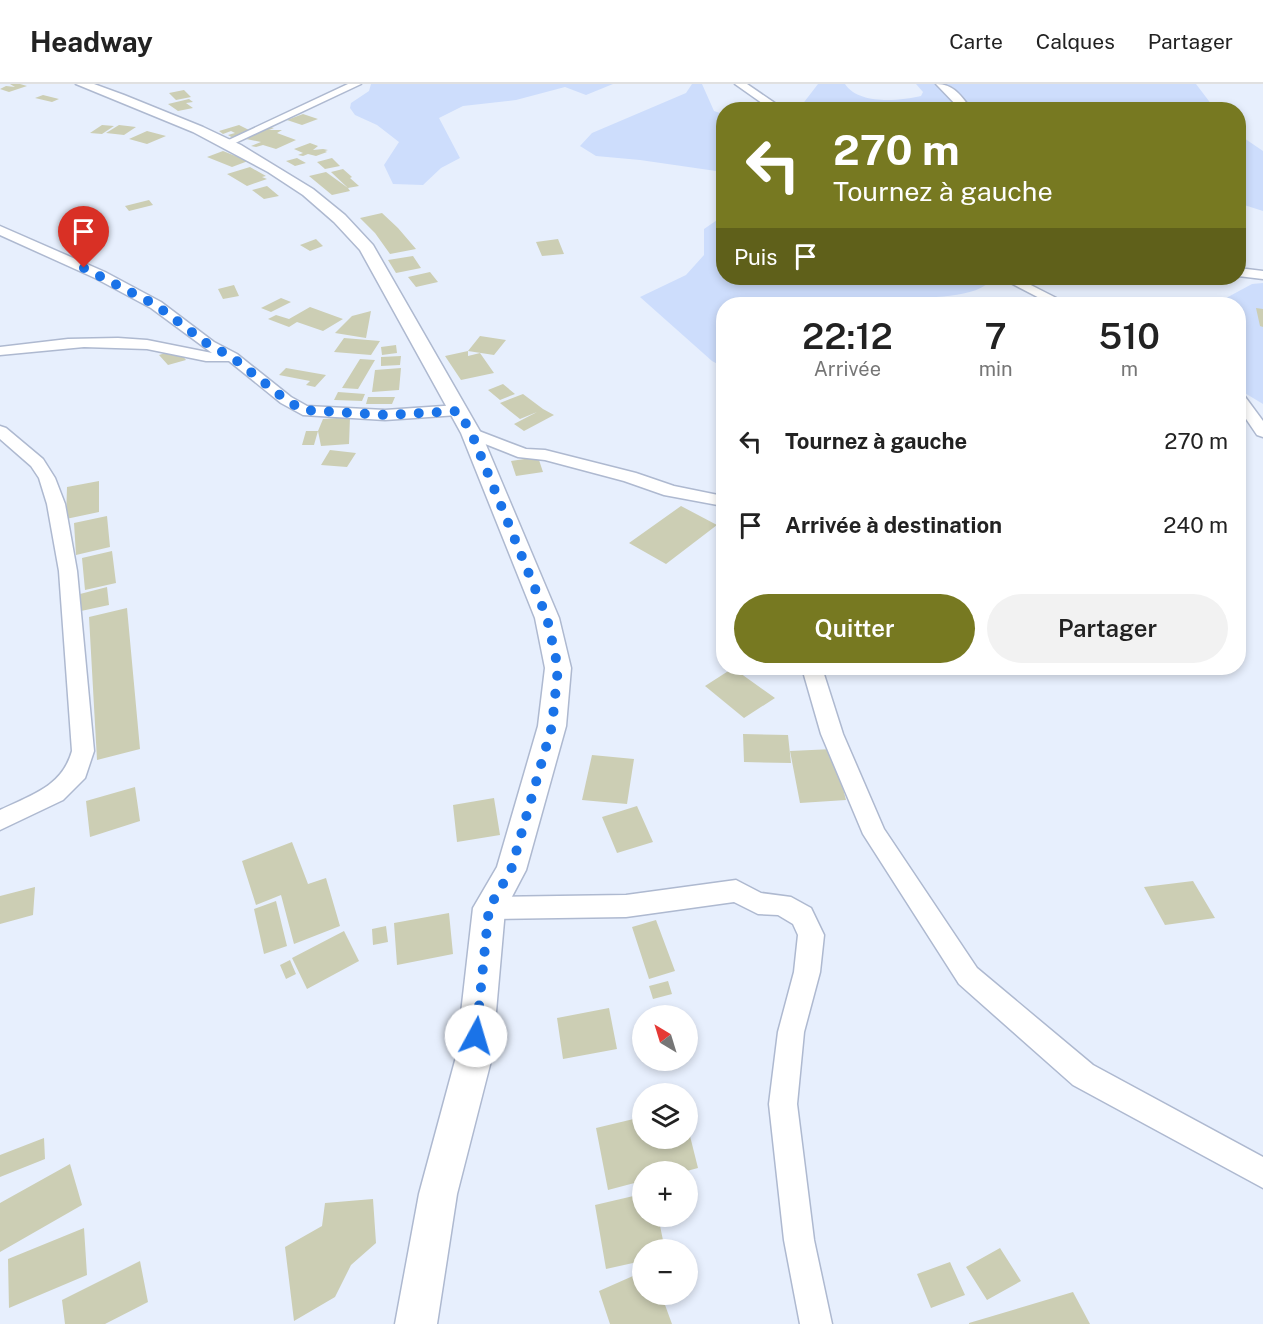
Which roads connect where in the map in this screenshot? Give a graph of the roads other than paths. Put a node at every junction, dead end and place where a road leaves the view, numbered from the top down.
1 (82, 84) edge
2 (356, 84) edge
3 (740, 84) edge
4 (941, 84) edge
5 (768, 102) edge
6 (960, 102) edge
7 (225, 144) junction
8 (0, 230) edge
9 (1246, 273) edge
10 (1263, 274) edge
11 (1022, 285) edge
12 (1047, 297) edge
13 (0, 351) edge
14 (232, 357) junction
15 (1246, 408) edge
16 (458, 411) junction
17 (0, 431) edge
18 (471, 432) junction
19 (1263, 432) edge
20 (716, 500) edge
21 (814, 675) edge
22 (0, 821) edge
23 (489, 908) junction
24 (1263, 1173) edge
25 (416, 1324) edge
26 (816, 1324) edge

1 - 7 street
2 - 7 street
3 - 5 street
4 - 6 street
7 - 16 street
8 - 14 street
9 - 10 street
11 - 12 street
13 - 14 street
14 - 16 street
15 - 19 street
16 - 18 street
17 - 22 street
18 - 20 street
18 - 23 street
21 - 24 street
23 - 25 street
23 - 26 street

